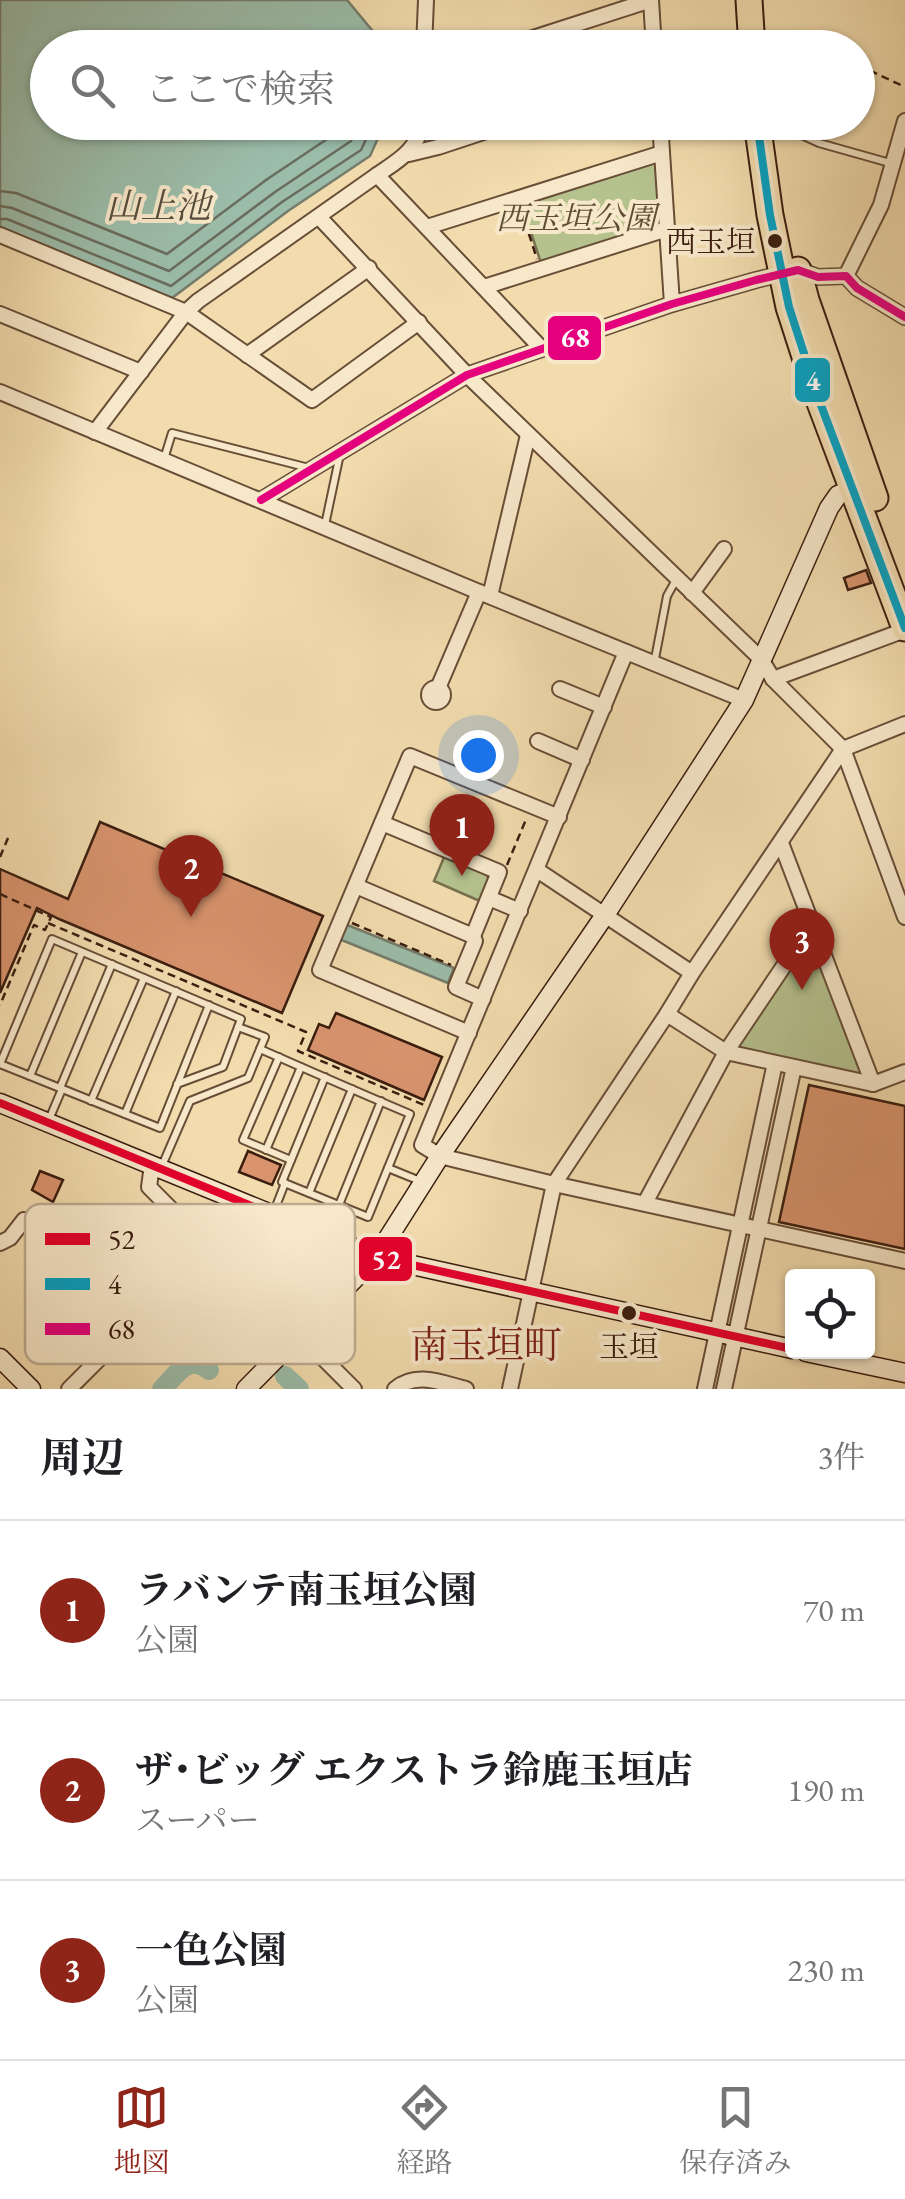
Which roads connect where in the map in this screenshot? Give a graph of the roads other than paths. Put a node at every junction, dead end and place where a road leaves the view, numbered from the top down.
1 (426, 0) edge
2 (651, 0) edge
3 (748, 0) edge
4 (766, 0) edge
5 (425, 30) edge
6 (558, 30) edge
7 (653, 30) edge
8 (750, 30) edge
9 (770, 30) edge
10 (905, 121) edge
11 (418, 140) edge
12 (459, 140) edge
13 (661, 140) edge
14 (760, 140) edge
15 (774, 140) edge
16 (811, 140) edge
17 (662, 152) junction
18 (409, 154) junction
19 (892, 164) junction
20 (377, 174) junction
21 (319, 216) junction
22 (427, 227) junction
23 (667, 228) junction
24 (0, 235) edge
25 (369, 268) junction
26 (790, 272) junction
27 (846, 276) junction
28 (484, 287) junction
29 (672, 304) junction
30 (186, 312) junction
31 (0, 314) edge
32 (905, 317) edge
33 (419, 322) junction
34 (541, 348) junction
35 (247, 355) junction
36 (141, 372) junction
37 (467, 375) junction
38 (0, 392) edge
39 (96, 432) junction
40 (528, 435) junction
41 (340, 453) junction
42 (164, 460) junction
43 (314, 469) junction
44 (862, 486) junction
45 (262, 500) junction
46 (324, 527) junction
47 (724, 548) dead end
48 (677, 579) junction
49 (905, 581) edge
50 (692, 593) junction
51 (485, 594) junction
52 (905, 629) edge
53 (626, 652) junction
54 (762, 659) junction
55 (654, 664) junction
56 (773, 679) junction
57 (438, 688) dead end
58 (560, 690) dead end
59 (744, 700) junction
60 (604, 707) junction
61 (905, 724) edge
62 (538, 742) dead end
63 (843, 749) junction
64 (582, 760) junction
65 (559, 818) junction
66 (382, 823) junction
67 (782, 844) junction
68 (536, 870) junction
69 (356, 886) junction
70 (489, 898) junction
71 (520, 910) junction
72 (604, 915) junction
73 (905, 917) edge
74 (812, 924) junction
75 (473, 936) junction
76 (82, 952) junction
77 (112, 964) junction
78 (692, 973) junction
79 (144, 978) junction
80 (176, 991) junction
81 (484, 998) junction
82 (209, 1006) junction
83 (668, 1014) junction
84 (238, 1027) junction
85 (469, 1033) junction
86 (260, 1049) junction
87 (726, 1052) junction
88 (278, 1057) junction
89 (775, 1062) junction
90 (300, 1066) junction
91 (794, 1067) junction
92 (905, 1072) edge
93 (30, 1076) junction
94 (325, 1077) junction
95 (178, 1084) junction
96 (873, 1084) junction
97 (61, 1089) junction
98 (352, 1089) junction
99 (92, 1101) junction
100 (380, 1102) junction
101 (0, 1103) edge
102 (125, 1114) junction
103 (48, 1123) junction
104 (266, 1150) junction
105 (440, 1156) junction
106 (290, 1160) junction
107 (156, 1167) junction
108 (388, 1168) junction
109 (423, 1182) junction
110 (285, 1183) junction
111 (554, 1184) junction
112 (309, 1193) junction
113 (165, 1204) edge
114 (245, 1204) edge
115 (276, 1204) edge
116 (334, 1204) edge
117 (340, 1204) edge
118 (646, 1204) junction
119 (355, 1212) edge
120 (24, 1220) dead end
121 (740, 1224) junction
122 (759, 1228) junction
123 (0, 1243) edge
124 (355, 1249) edge
125 (376, 1258) junction
126 (905, 1260) edge
127 (355, 1279) edge
128 (530, 1291) junction
129 (726, 1334) junction
130 (785, 1347) edge
131 (0, 1358) edge
132 (841, 1359) edge
133 (94, 1364) edge
134 (271, 1364) edge
135 (329, 1364) edge
136 (905, 1372) edge
137 (30, 1389) edge
138 (69, 1389) edge
139 (246, 1389) edge
140 (354, 1389) edge
141 (394, 1389) edge
142 (466, 1389) edge
143 (510, 1389) edge
144 (705, 1389) edge
145 (724, 1389) edge

1 - 5 street
2 - 6 street
2 - 7 street
3 - 8 highway
4 - 9 highway
10 - 19 street
11 - 18 street
12 - 18 street
13 - 17 street
14 - 26 highway
15 - 26 highway
16 - 19 lane
17 - 22 street
17 - 23 street
18 - 20 street
19 - 27 street
20 - 21 street
20 - 22 street
21 - 25 street
21 - 30 street
22 - 28 street
23 - 28 street
23 - 29 street
24 - 30 street
25 - 33 street
25 - 35 street
26 - 27 street
26 - 29 street
26 - 44 highway
27 - 32 street
28 - 34 street
29 - 34 street
30 - 35 street
30 - 36 street
31 - 36 street
33 - 35 street
33 - 37 street
34 - 37 street
36 - 39 street
37 - 40 street
37 - 41 street
38 - 39 street
39 - 42 street
40 - 48 street
40 - 51 street
41 - 43 street
41 - 46 lane
42 - 43 lane
42 - 45 street
43 - 45 street
44 - 49 highway
44 - 52 highway
44 - 54 street
45 - 46 street
46 - 51 street
47 - 50 street
48 - 50 street
48 - 55 lane
50 - 54 street
51 - 53 street
51 - 57 street
52 - 56 street
53 - 55 street
53 - 60 street
54 - 56 street
54 - 59 street
55 - 59 street
56 - 63 street
58 - 60 street
59 - 72 street
60 - 64 street
61 - 63 street
62 - 64 street
63 - 67 street
63 - 73 street
64 - 65 street
65 - 66 street
65 - 68 street
66 - 69 street
66 - 70 street
67 - 74 street
67 - 78 street
68 - 71 street
68 - 72 street
69 - 75 street
69 - 85 street
70 - 71 street
70 - 75 street
71 - 81 street
72 - 78 street
72 - 105 street
74 - 87 street
74 - 96 street
75 - 81 street
76 - 77 lane
76 - 93 lane
76 - 93 lane
77 - 79 lane
77 - 97 lane
78 - 83 street
79 - 80 lane
79 - 99 lane
80 - 82 lane
80 - 102 lane
81 - 85 street
82 - 84 lane
82 - 95 lane
83 - 87 street
83 - 111 street
84 - 86 lane
84 - 95 lane
85 - 105 street
86 - 88 lane
86 - 107 lane
87 - 89 street
87 - 118 street
88 - 90 lane
88 - 104 lane
89 - 91 street
89 - 121 street
90 - 94 lane
90 - 104 lane
91 - 96 street
91 - 122 street
92 - 96 street
93 - 97 lane
94 - 98 lane
94 - 106 lane
95 - 102 lane
97 - 99 lane
97 - 103 lane
98 - 100 lane
98 - 112 lane
99 - 102 lane
100 - 108 lane
100 - 117 lane
101 - 103 street
103 - 107 street
104 - 106 lane
105 - 109 street
105 - 111 street
106 - 110 lane
107 - 113 street
107 - 114 street
108 - 109 lane
108 - 119 lane
109 - 125 street
110 - 112 lane
110 - 115 lane
111 - 118 street
111 - 128 street
112 - 116 lane
118 - 121 street
120 - 123 street
121 - 122 street
121 - 129 street
122 - 126 street
122 - 129 street
124 - 125 street
125 - 127 street
125 - 128 street
128 - 129 street
128 - 143 street
129 - 130 street
129 - 144 street
129 - 145 street
131 - 137 street
132 - 136 street
133 - 138 street
134 - 139 street
135 - 140 street
141 - 142 street

